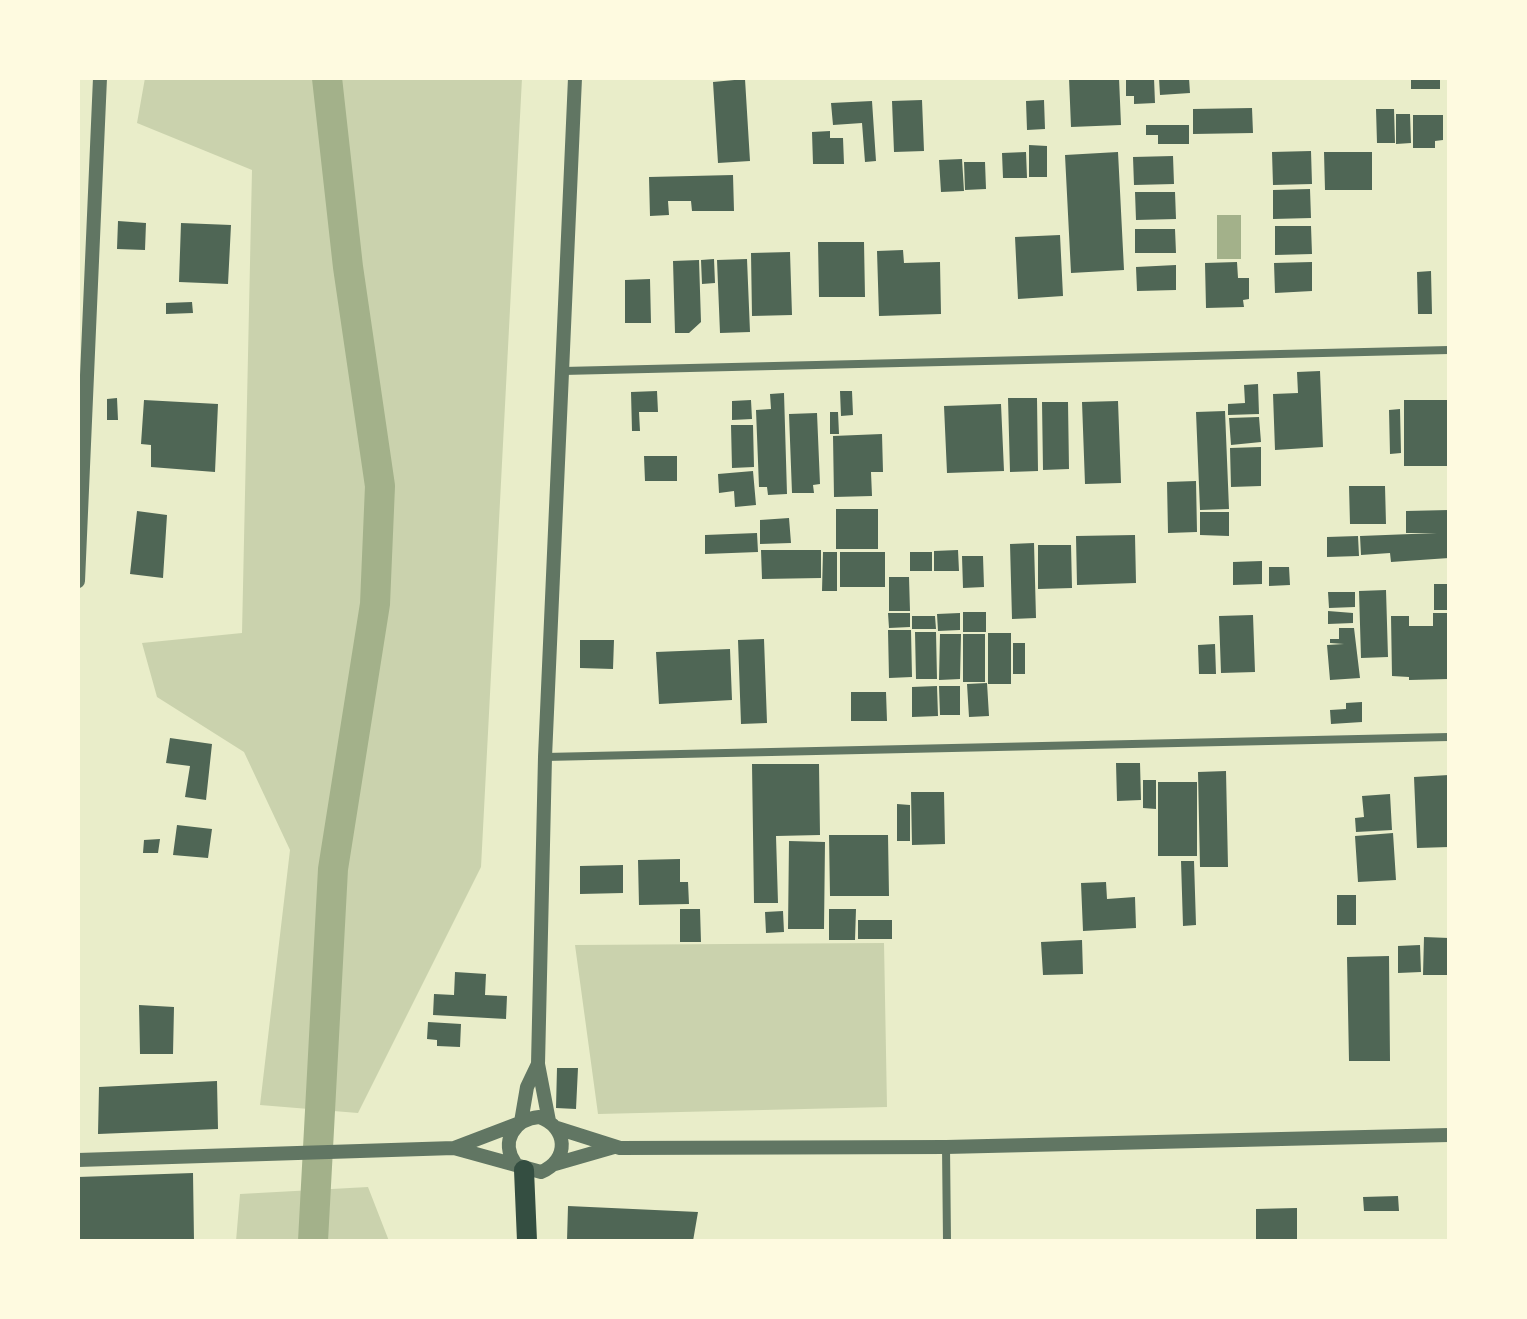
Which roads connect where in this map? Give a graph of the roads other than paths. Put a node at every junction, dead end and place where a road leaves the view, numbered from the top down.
1 (100, 78) edge
2 (575, 78) edge
3 (1449, 350) edge
4 (563, 371) junction
5 (78, 581) edge
6 (1449, 737) edge
7 (545, 757) junction
8 (538, 1064) junction
9 (519, 1123) junction
10 (553, 1125) junction
11 (1449, 1135) edge
12 (614, 1147) junction
13 (946, 1147) junction
14 (454, 1148) junction
15 (78, 1160) edge
16 (555, 1164) junction
17 (520, 1166) junction
18 (527, 1241) edge
19 (947, 1241) edge

1 - 5 street
2 - 4 street
3 - 4 street
4 - 7 street
6 - 7 street
7 - 8 street
8 - 9 street
8 - 10 street
9 - 10 street
9 - 14 street
9 - 17 street
10 - 12 street
10 - 16 street
11 - 13 street
12 - 13 street
12 - 16 street
13 - 19 street
14 - 15 street
14 - 17 street
16 - 17 street
17 - 18 main road

